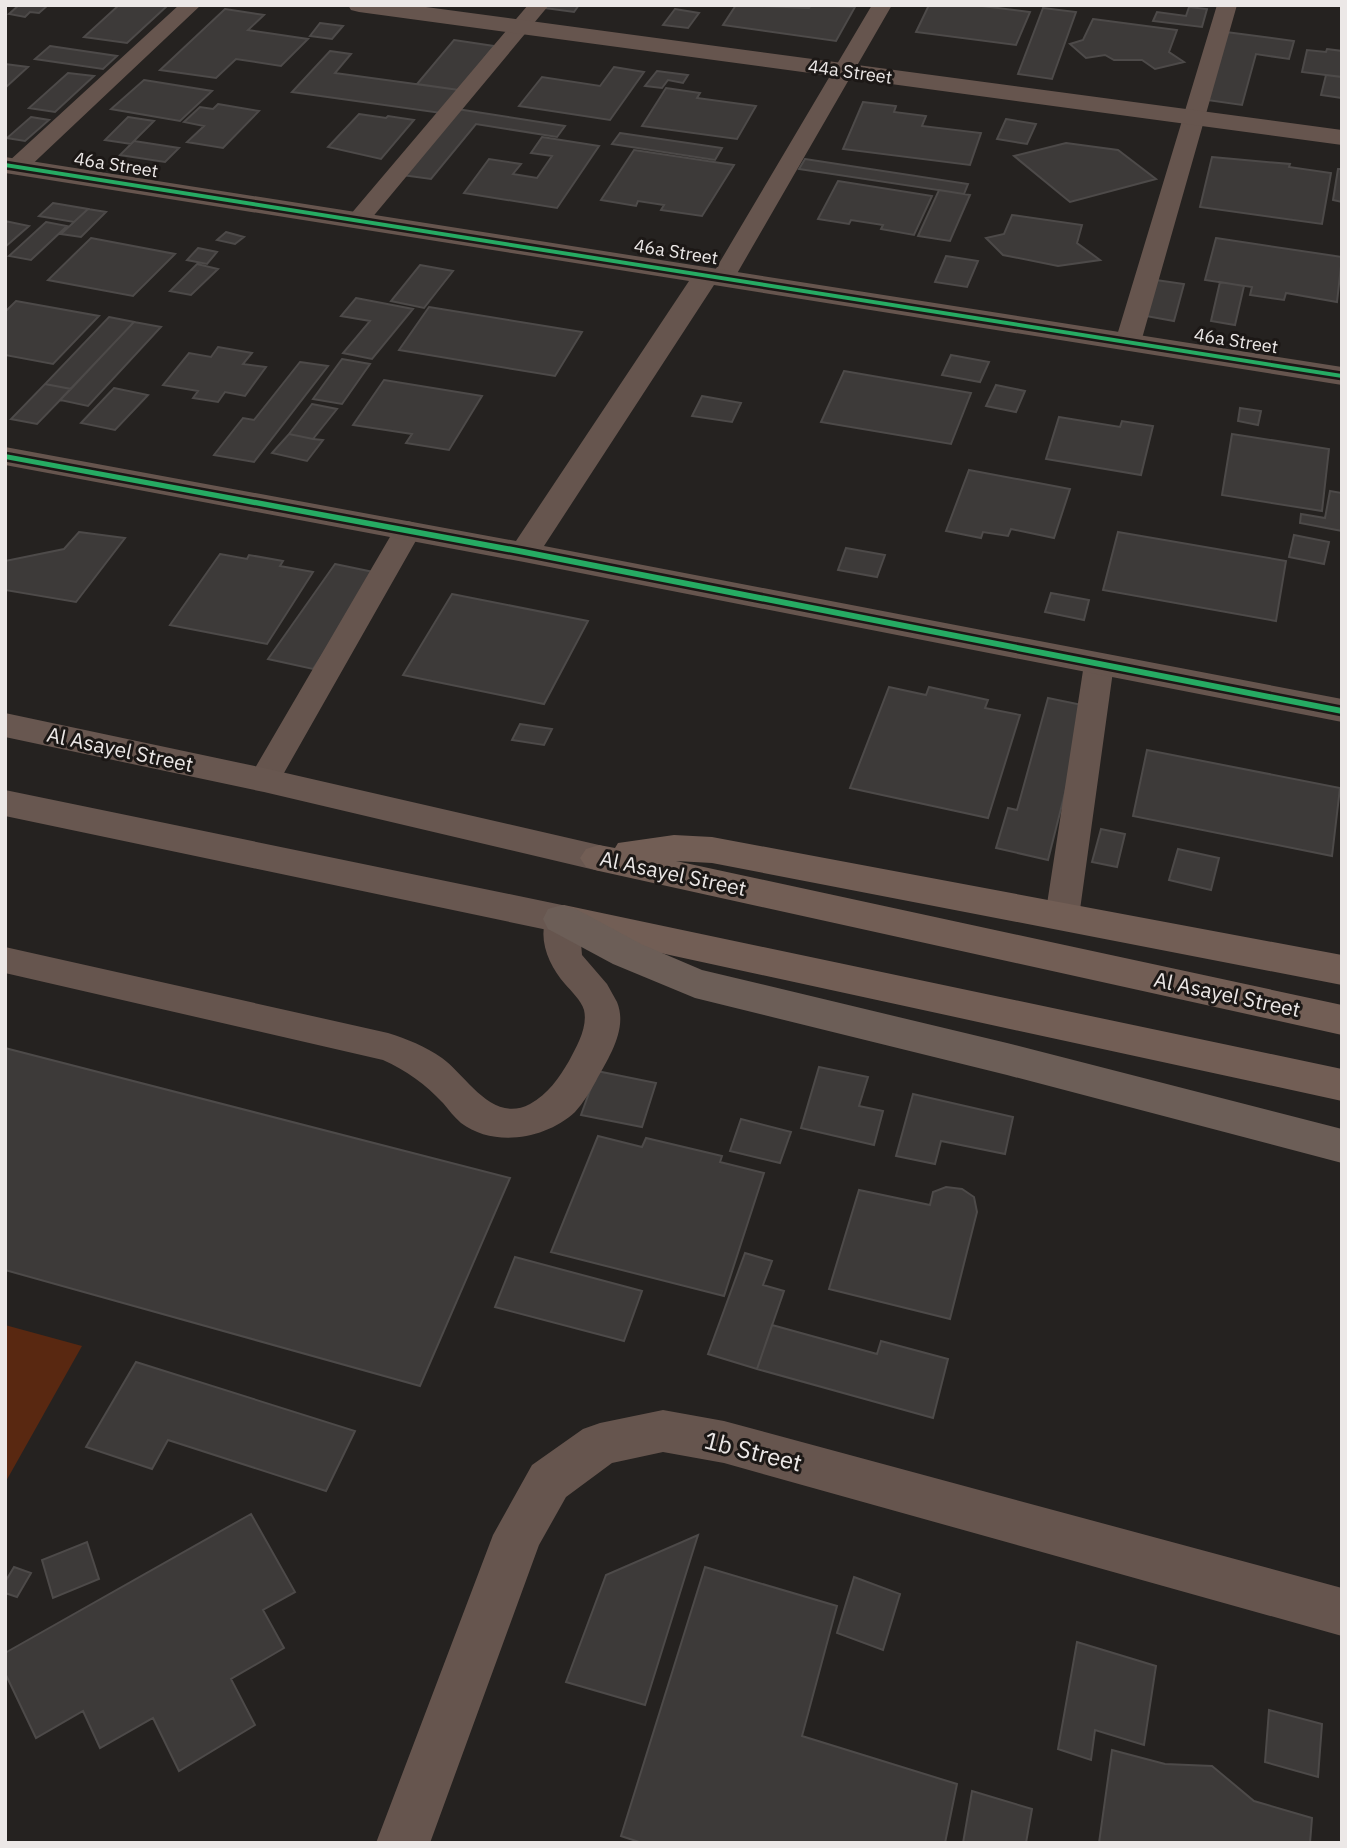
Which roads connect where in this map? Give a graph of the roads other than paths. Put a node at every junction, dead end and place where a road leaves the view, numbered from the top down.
1 (191, 5) edge
2 (359, 5) edge
3 (539, 5) edge
4 (882, 5) edge
5 (1227, 5) edge
6 (520, 27) junction
7 (844, 71) junction
8 (1194, 118) junction
9 (1342, 138) edge
10 (11, 166) edge
11 (358, 220) junction
12 (715, 276) junction
13 (1128, 342) junction
14 (1342, 376) edge
15 (5, 456) edge
16 (408, 530) junction
17 (524, 552) junction
18 (1098, 664) junction
19 (1342, 711) edge
20 (5, 725) edge
21 (264, 780) junction
22 (5, 803) edge
23 (599, 858) junction
24 (1062, 918) junction
25 (562, 919) junction
26 (5, 960) edge
27 (1342, 970) edge
28 (1342, 1020) edge
29 (1342, 1085) edge
30 (1342, 1146) edge
31 (1342, 1612) edge
32 (403, 1843) edge

1 - 10 lane
2 - 6 street, 44a Street
3 - 6 lane
4 - 7 lane
5 - 8 lane
6 - 7 street, 44a Street
6 - 11 lane
7 - 8 street, 44a Street
7 - 12 lane
8 - 9 street, 44a Street
8 - 13 lane
10 - 11 street, 46a Street
11 - 12 street, 46a Street
12 - 13 street, 46a Street
12 - 17 street
13 - 14 street, 46a Street
15 - 16 street
16 - 17 street
16 - 21 lane
17 - 18 street
18 - 19 street
18 - 24 lane
20 - 21 main road, Al Asayel Street
21 - 23 main road, Al Asayel Street
22 - 25 main road
23 - 24 main road
23 - 28 main road, Al Asayel Street
24 - 27 main road
25 - 26 lane
25 - 29 main road
25 - 30 highway
31 - 32 street, 1b Street

